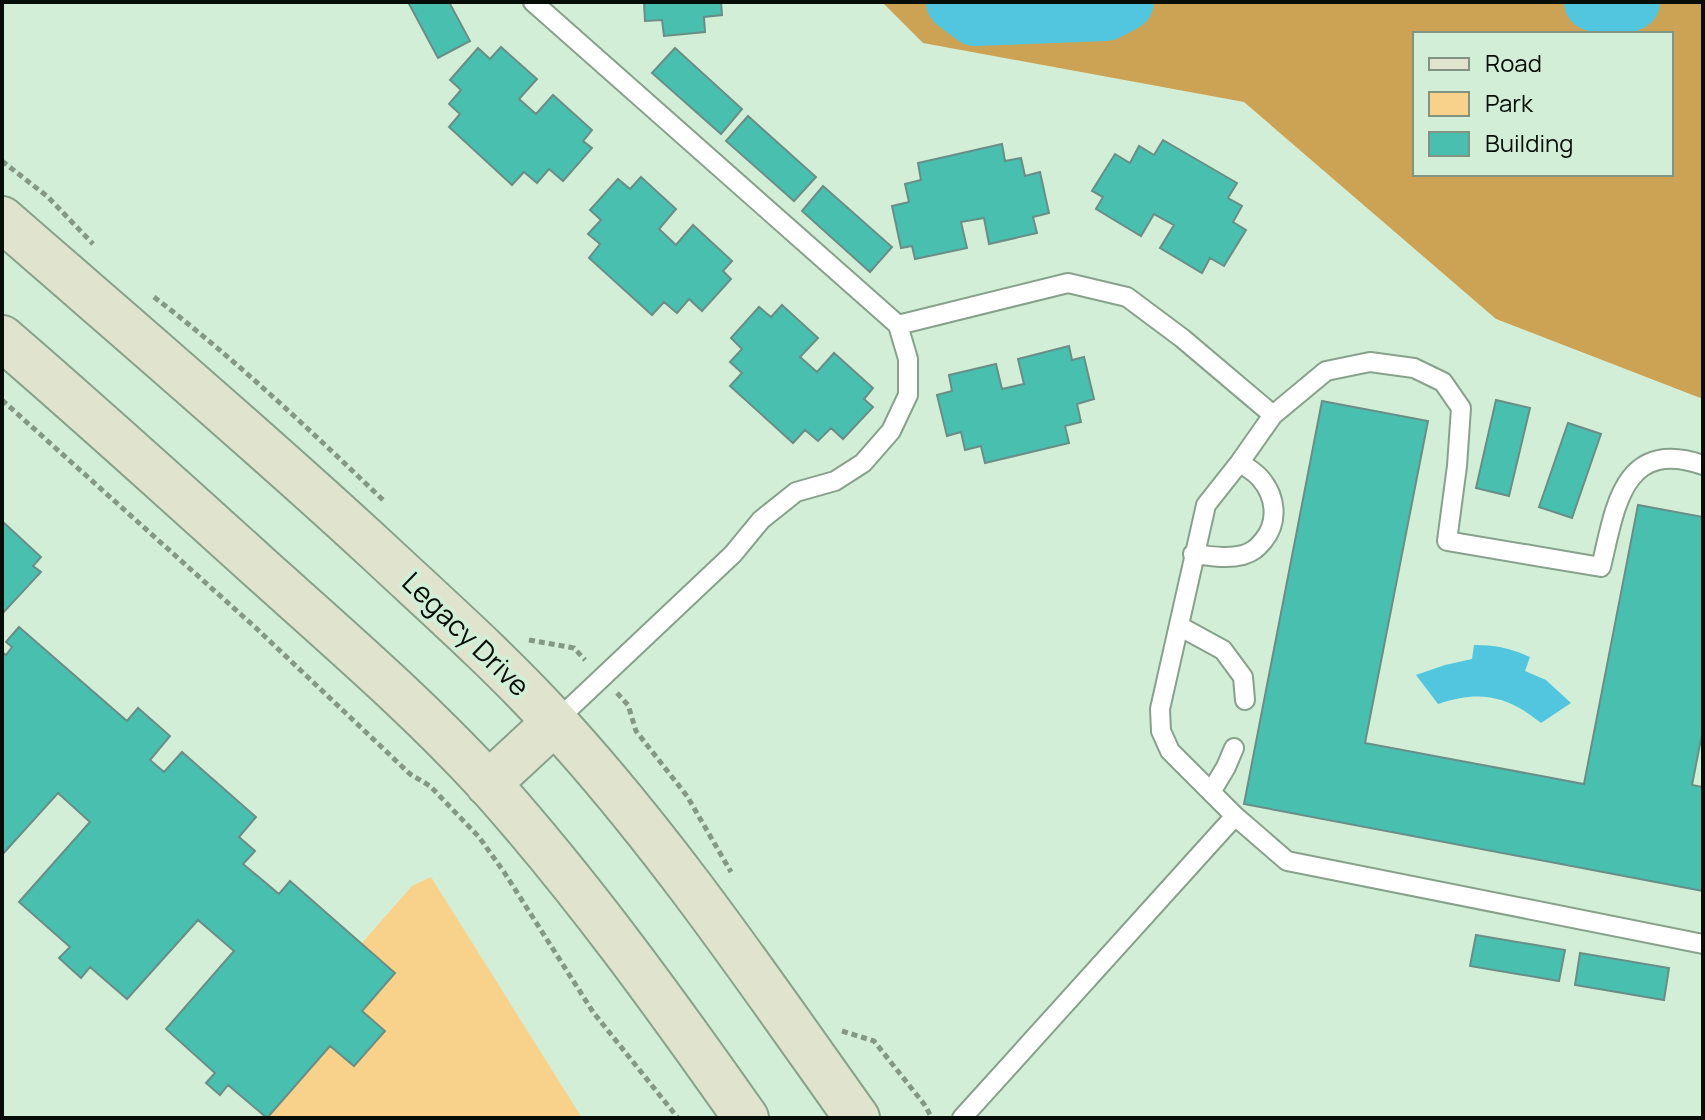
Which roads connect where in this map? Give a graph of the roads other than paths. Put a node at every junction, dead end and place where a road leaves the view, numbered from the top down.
1 (533, 2) edge
2 (2, 219) edge
3 (898, 325) junction
4 (2, 338) edge
5 (1273, 415) junction
6 (1240, 462) junction
7 (1703, 465) edge
8 (1193, 554) junction
9 (1179, 626) junction
10 (1245, 700) dead end
11 (555, 722) junction
12 (1234, 748) dead end
13 (488, 784) junction
14 (1211, 792) junction
15 (1235, 816) junction
16 (1703, 944) edge
17 (746, 1118) edge
18 (857, 1118) edge
19 (962, 1118) edge

1 - 3 lane
2 - 11 main road, Legacy Drive
3 - 5 lane
3 - 11 lane
4 - 13 main road
5 - 6 lane
5 - 7 lane
6 - 8 lane
6 - 8 lane
8 - 9 lane
9 - 10 lane
9 - 14 lane
11 - 13 main road
11 - 18 main road, Legacy Drive
12 - 14 lane
13 - 17 main road
14 - 15 lane
15 - 16 lane
15 - 19 lane

